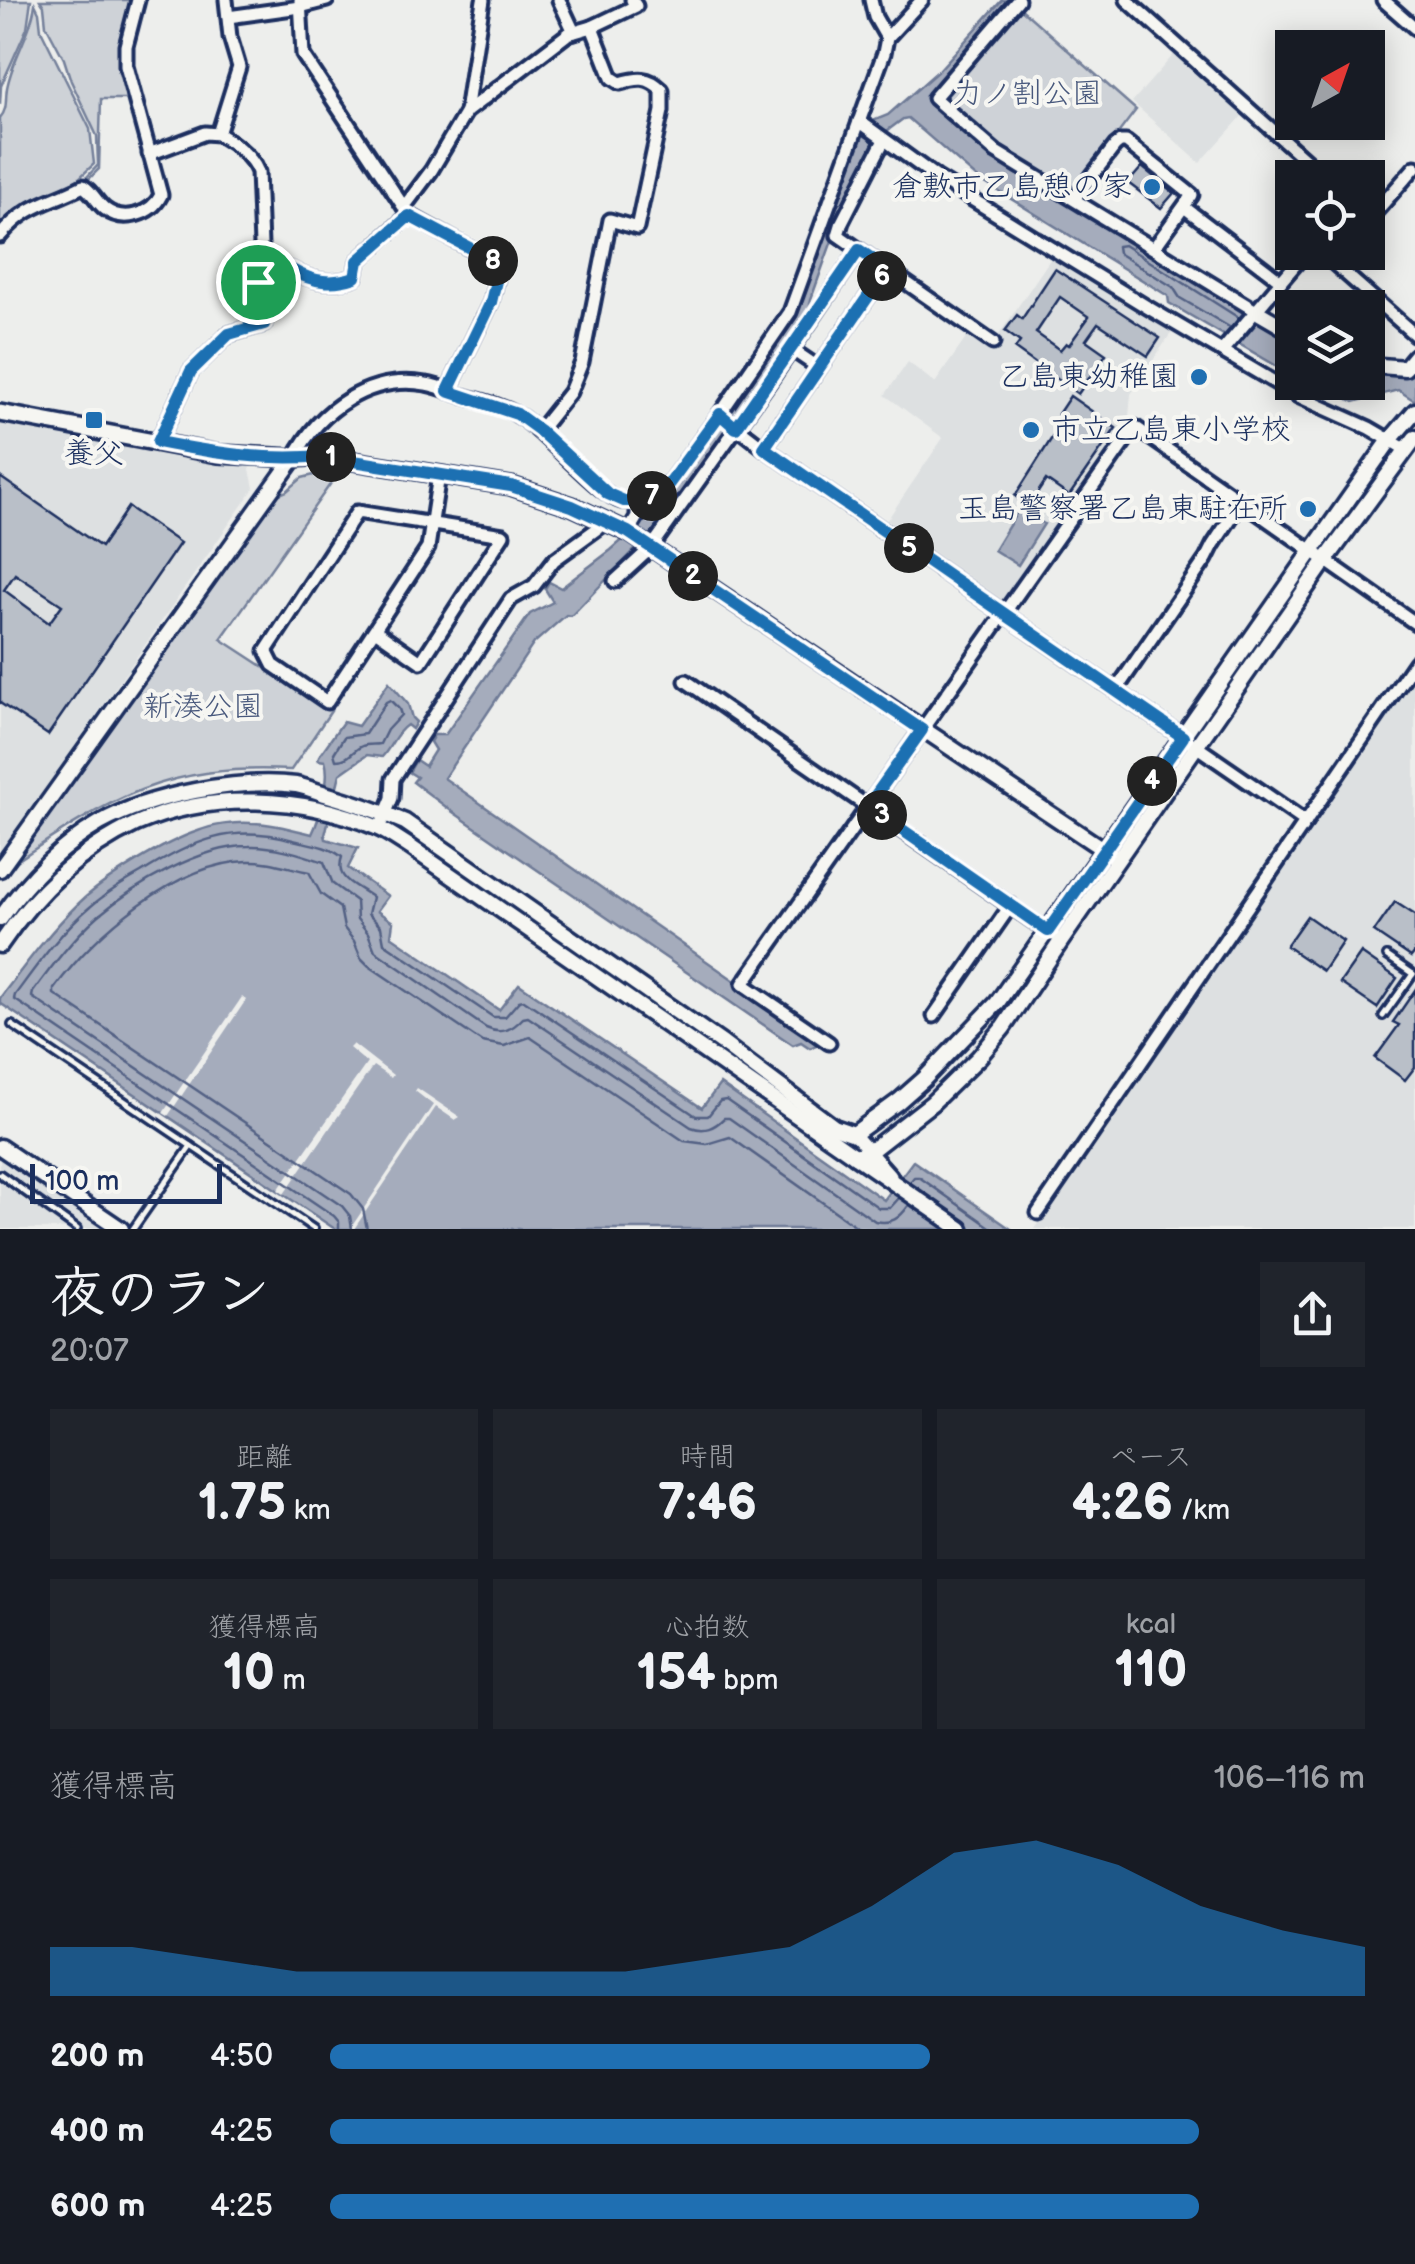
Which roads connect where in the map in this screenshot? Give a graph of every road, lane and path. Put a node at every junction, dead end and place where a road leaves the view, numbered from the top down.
1 (138, 0) edge
2 (226, 0) edge
3 (327, 0) edge
4 (483, 0) edge
5 (559, 0) edge
6 (632, 0) edge
7 (871, 0) edge
8 (922, 0) edge
9 (1018, 0) edge
10 (1126, 0) edge
11 (1383, 0) edge
12 (300, 4) edge
13 (228, 17) junction
14 (1414, 26) edge
15 (592, 27) junction
16 (574, 32) junction
17 (887, 38) junction
18 (466, 112) junction
19 (859, 121) junction
20 (218, 134) junction
21 (884, 140) junction
22 (149, 154) junction
23 (1306, 160) edge
24 (1415, 168) edge
25 (1074, 199) junction
26 (1385, 201) edge
27 (1184, 207) junction
28 (407, 212) junction
29 (822, 224) junction
30 (0, 236) edge
31 (838, 236) junction
32 (1154, 248) junction
33 (859, 250) junction
34 (887, 269) junction
35 (1292, 270) edge
36 (1342, 270) edge
37 (258, 282) junction
38 (1282, 282) junction
39 (1256, 311) junction
40 (1275, 322) edge
41 (1415, 335) edge
42 (994, 343) dead end
43 (1226, 346) junction
44 (791, 349) junction
45 (1415, 356) edge
46 (1385, 366) edge
47 (819, 368) junction
48 (448, 391) junction
49 (0, 412) edge
50 (1415, 412) edge
51 (720, 414) junction
52 (736, 428) junction
53 (539, 430) junction
54 (1390, 440) junction
55 (158, 442) junction
56 (1412, 447) edge
57 (764, 448) junction
58 (294, 458) junction
59 (438, 475) junction
60 (637, 501) junction
61 (1242, 502) junction
62 (605, 523) junction
63 (432, 524) junction
64 (628, 532) junction
65 (651, 548) junction
66 (1318, 556) junction
67 (615, 582) dead end
68 (1004, 613) junction
69 (1415, 623) edge
70 (374, 630) junction
71 (1415, 662) edge
72 (686, 682) dead end
73 (1116, 690) junction
74 (922, 730) junction
75 (1183, 737) junction
76 (1197, 747) junction
77 (868, 806) junction
78 (382, 821) junction
79 (1306, 822) junction
80 (1104, 850) junction
81 (1118, 859) junction
82 (0, 869) edge
83 (1011, 904) junction
84 (0, 919) edge
85 (1055, 936) junction
86 (0, 945) edge
87 (1387, 956) dead end
88 (1414, 975) edge
89 (934, 1016) dead end
90 (1383, 1016) dead end
91 (12, 1025) dead end
92 (829, 1043) dead end
93 (854, 1134) junction
94 (190, 1146) junction
95 (0, 1147) edge
96 (862, 1154) junction
97 (0, 1174) edge
98 (1038, 1214) dead end
99 (77, 1229) edge
100 (121, 1229) edge
101 (133, 1229) edge
102 (314, 1229) edge
103 (961, 1229) edge

1 - 22 street
2 - 13 street
3 - 12 street
4 - 18 street
5 - 16 street
6 - 15 street
7 - 17 street
8 - 17 street
9 - 25 street
10 - 23 street
11 - 14 street
12 - 13 street
12 - 28 street
13 - 20 street
15 - 16 street
15 - 53 street
16 - 18 street
17 - 19 street
18 - 28 street
19 - 21 street
19 - 29 street
20 - 22 street
20 - 37 street
21 - 31 street
21 - 43 street
22 - 30 street
24 - 26 street
25 - 27 street
25 - 32 street
27 - 32 street
27 - 38 street
28 - 37 street
28 - 48 street
29 - 31 street
29 - 51 street
31 - 33 street
32 - 39 street
33 - 34 street
33 - 44 street
34 - 42 street
34 - 47 street
35 - 38 street
36 - 41 street
37 - 55 street
38 - 39 street
39 - 40 street
39 - 43 street
43 - 54 street
44 - 47 street
44 - 52 street
45 - 46 street
47 - 57 street
48 - 53 street
48 - 58 street
49 - 55 main road
50 - 54 street
51 - 52 street
51 - 60 street
52 - 57 street
52 - 65 street
53 - 60 street
54 - 56 street
54 - 66 street
55 - 58 main road
56 - 66 street
57 - 68 street
58 - 59 main road
58 - 82 street
59 - 62 main road
59 - 63 street
60 - 64 street
61 - 66 street
61 - 68 street
61 - 73 street
62 - 64 main road
62 - 78 street
63 - 70 street
63 - 70 street
63 - 70 street
64 - 65 street
65 - 67 street
65 - 74 street
66 - 69 street
66 - 75 street
66 - 76 street
68 - 73 street
68 - 74 street
71 - 79 street
72 - 77 street
73 - 75 street
74 - 77 street
74 - 80 street
75 - 76 street
75 - 80 street
76 - 79 street
76 - 81 street
77 - 83 street
77 - 92 street
78 - 84 street
78 - 86 street
78 - 93 street
78 - 96 street
79 - 98 street
80 - 81 street
80 - 85 street
81 - 85 street
83 - 85 street
83 - 89 street
85 - 93 street
85 - 96 street
87 - 88 lane
88 - 90 lane
91 - 94 lane
93 - 96 street
94 - 101 lane
94 - 102 lane
95 - 100 street
96 - 103 street
97 - 99 lane

